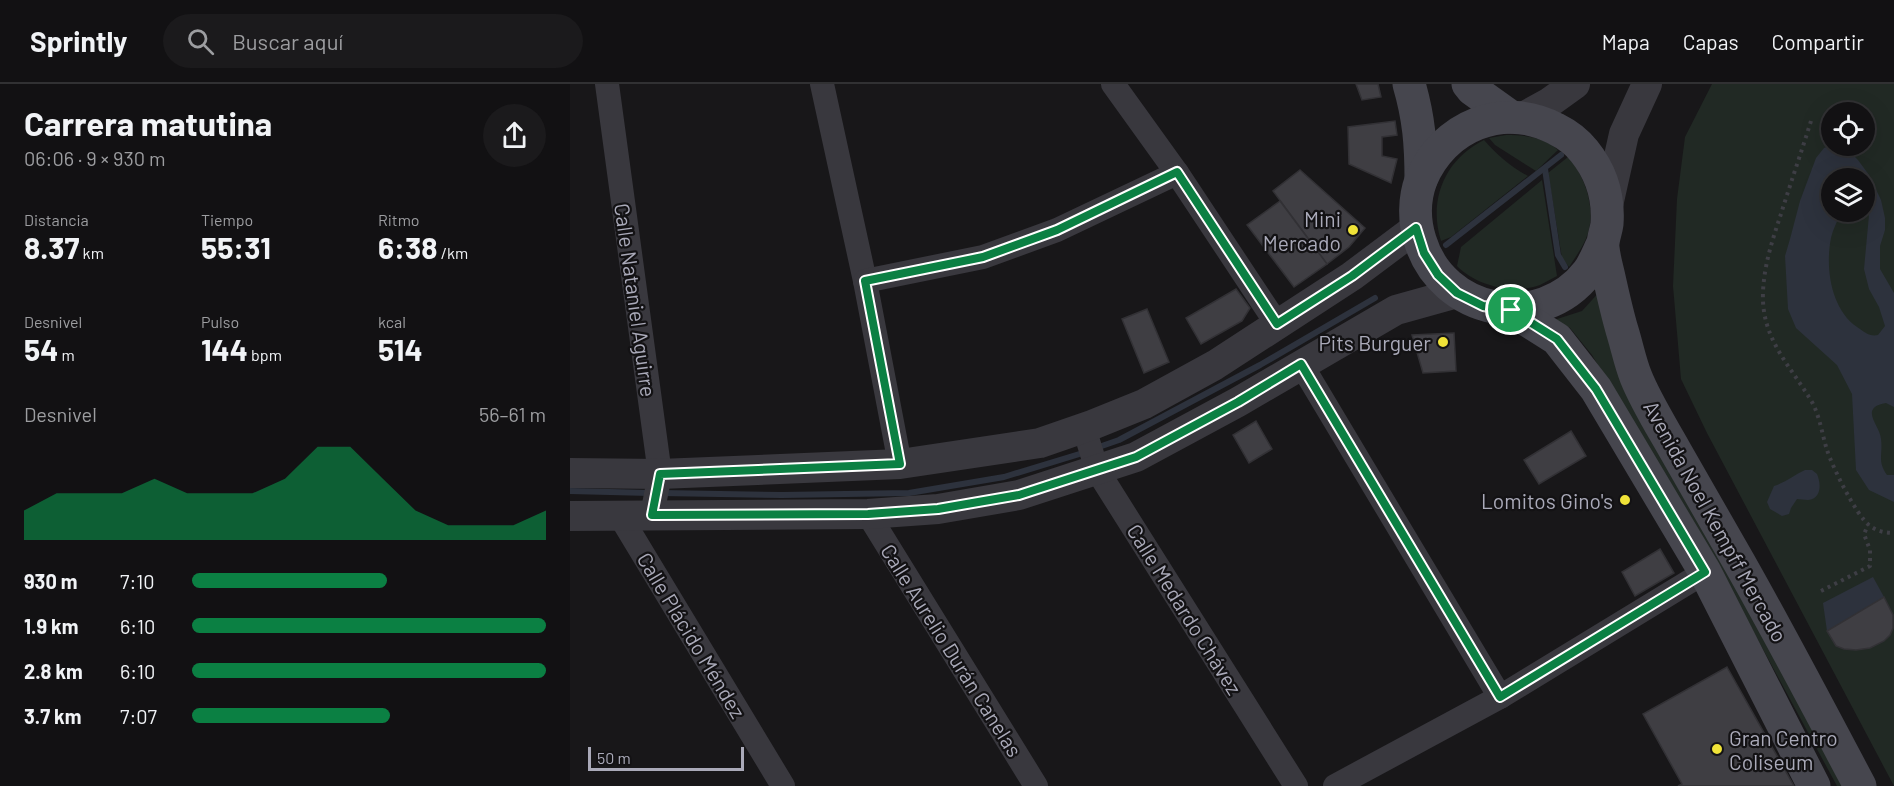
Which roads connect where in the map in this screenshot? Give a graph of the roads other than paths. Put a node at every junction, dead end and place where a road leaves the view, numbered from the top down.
1 (607, 84) edge
2 (822, 84) edge
3 (1113, 84) edge
4 (1409, 84) edge
5 (1468, 84) edge
6 (1575, 84) edge
7 (1647, 84) edge
8 (1517, 117) junction
9 (1177, 172) junction
10 (1420, 182) junction
11 (1607, 210) junction
12 (1416, 228) junction
13 (1602, 245) junction
14 (865, 281) junction
15 (1457, 293) junction
16 (1511, 310) junction
17 (1277, 324) junction
18 (1301, 364) junction
19 (1090, 449) junction
20 (900, 464) junction
21 (570, 473) edge
22 (656, 493) junction
23 (868, 514) junction
24 (570, 516) edge
25 (620, 516) junction
26 (1705, 572) junction
27 (1500, 697) junction
28 (783, 786) edge
29 (1036, 786) edge
30 (1296, 786) edge
31 (1335, 786) edge
32 (1814, 786) edge
33 (1860, 786) edge

1 - 22 street, Calle Nataniel Aguirre
2 - 14 street
3 - 9 street
4 - 10 main road
5 - 8 main road
6 - 8 street
7 - 11 street
8 - 10 main road
8 - 11 main road
9 - 14 street
9 - 17 street
10 - 12 main road
11 - 13 main road
12 - 15 main road
12 - 17 street
13 - 16 main road
13 - 33 main road, Avenida Noel Kempff Mercado
14 - 20 street
15 - 16 main road
15 - 18 street
16 - 26 main road, Avenida Noel Kempff Mercado
17 - 19 street
18 - 19 street
18 - 27 street
19 - 20 street
19 - 23 street
19 - 30 street, Calle Medardo Chávez
20 - 22 street
21 - 22 street
22 - 23 street
22 - 25 street
23 - 29 street, Calle Aurelio Durán Canelas
24 - 25 street
25 - 28 street, Calle Plácido Méndez
26 - 27 street
26 - 32 main road, Avenida Noel Kempff Mercado
27 - 31 street

